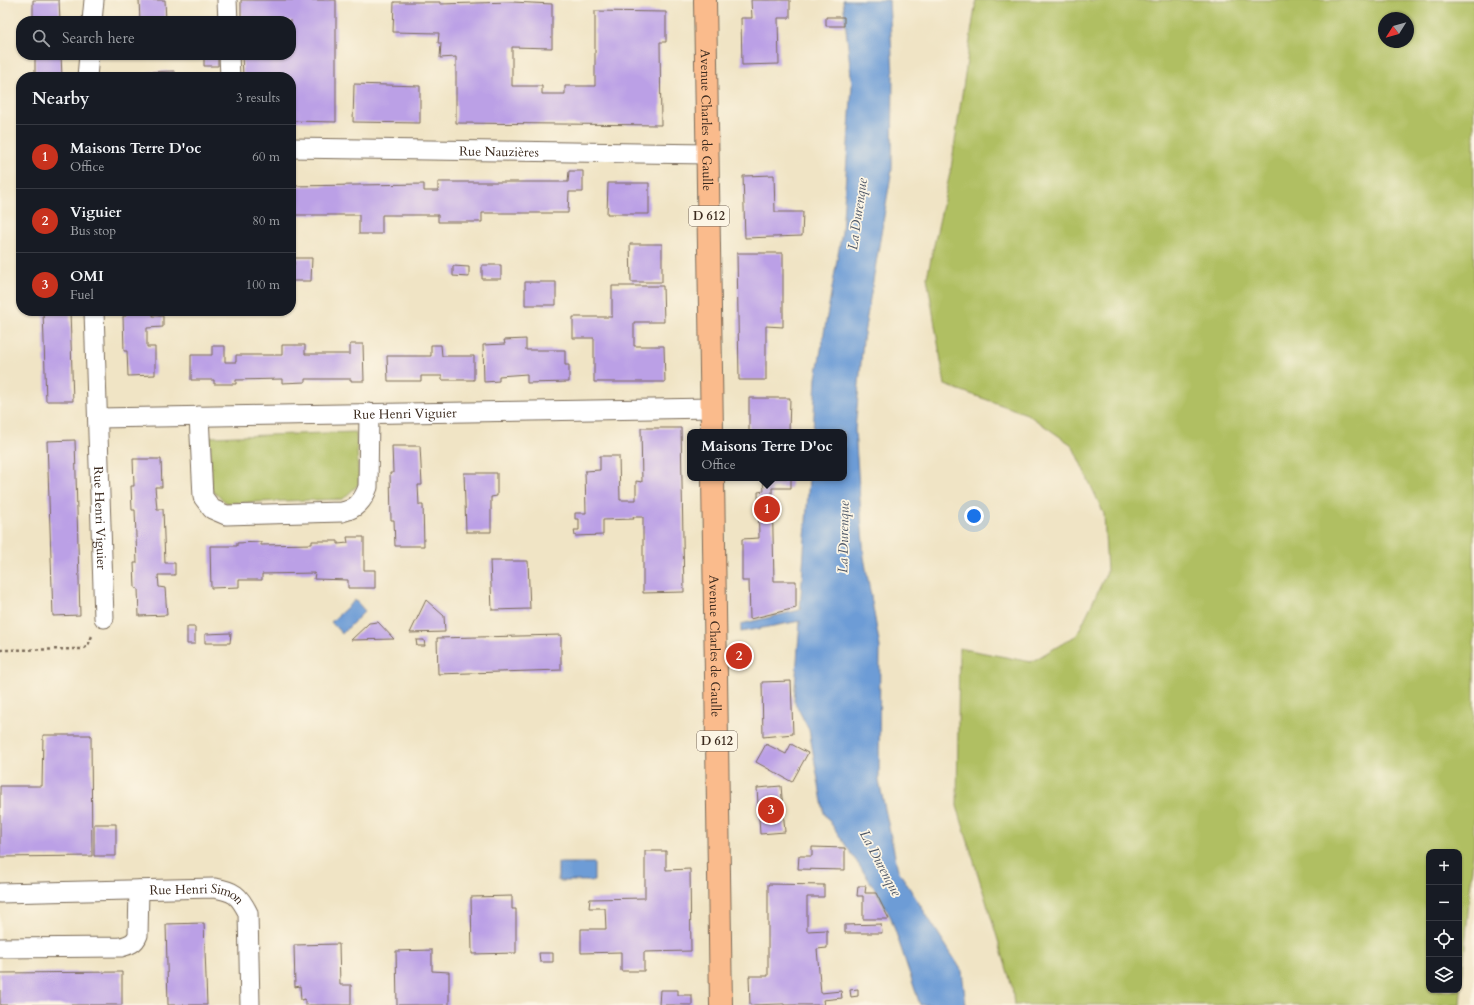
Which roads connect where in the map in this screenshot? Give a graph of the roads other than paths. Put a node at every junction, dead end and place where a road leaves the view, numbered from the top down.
1 (94, 0) edge
2 (227, 0) edge
3 (705, 0) edge
4 (92, 16) edge
5 (228, 16) edge
6 (89, 60) edge
7 (229, 60) edge
8 (87, 72) edge
9 (230, 72) edge
10 (296, 148) edge
11 (708, 154) junction
12 (94, 316) edge
13 (712, 408) junction
14 (369, 413) junction
15 (199, 416) junction
16 (98, 418) junction
17 (712, 429) edge
18 (713, 481) edge
19 (104, 618) road end
20 (139, 890) junction
21 (0, 893) edge
22 (0, 948) edge
23 (250, 1005) edge
24 (721, 1005) edge

1 - 4 street
2 - 5 street
3 - 11 main road, Avenue Charles de Gaulle / D 612
6 - 8 street
7 - 9 street
10 - 11 street, Rue Nauzières
11 - 13 main road, Avenue Charles de Gaulle / D 612
12 - 16 street, Rue Henri Viguier
13 - 14 street, Rue Henri Viguier
13 - 17 main road, Avenue Charles de Gaulle / D 612
14 - 15 street, Rue Henri Viguier
14 - 15 street
15 - 16 street, Rue Henri Viguier
16 - 19 street, Rue Henri Viguier
18 - 24 main road, Avenue Charles de Gaulle / D 612
20 - 21 street, Rue Henri Simon
20 - 22 street, Rue Henri Simon
20 - 23 street, Rue Henri Simon

